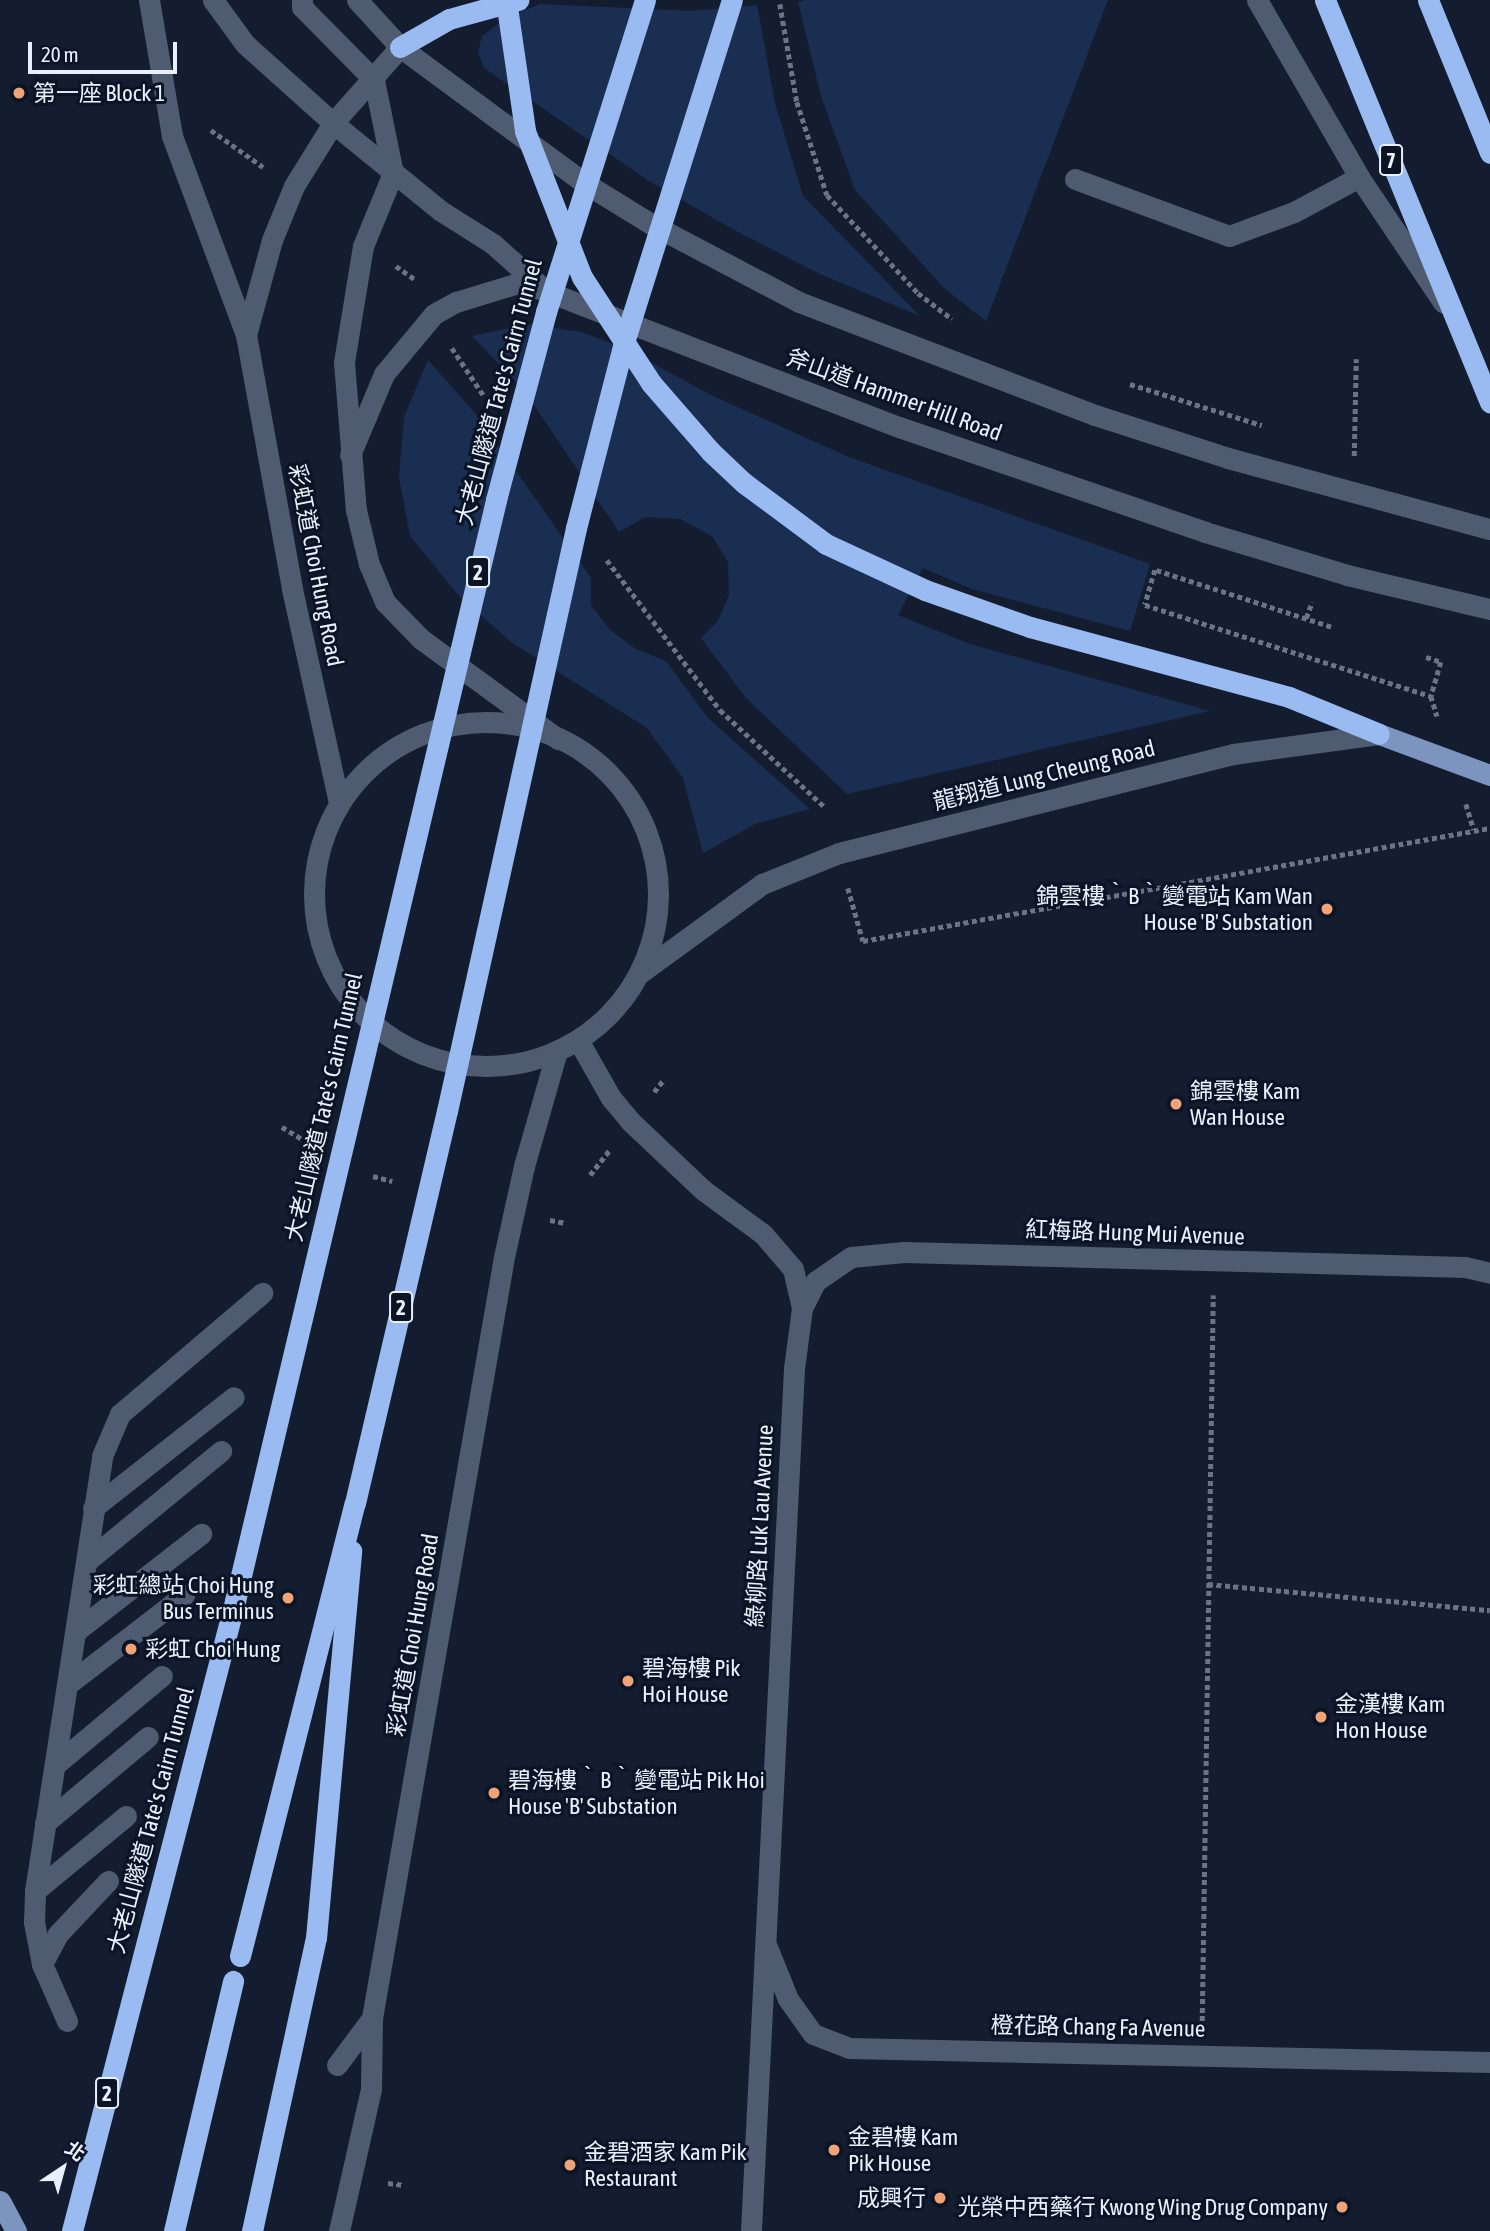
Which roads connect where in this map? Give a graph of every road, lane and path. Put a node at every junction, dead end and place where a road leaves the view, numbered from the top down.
1 (149, 0) edge
2 (213, 0) edge
3 (302, 0) edge
4 (356, 0) edge
5 (506, 0) edge
6 (518, 0) edge
7 (645, 0) edge
8 (732, 0) edge
9 (1257, 0) edge
10 (1325, 0) edge
11 (1428, 0) edge
12 (780, 4) dead end
13 (400, 47) junction
14 (374, 80) junction
15 (334, 123) junction
16 (204, 125) dead end
17 (1490, 153) edge
18 (267, 170) dead end
19 (393, 173) junction
20 (1359, 177) junction
21 (1074, 178) dead end
22 (390, 261) dead end
23 (416, 280) dead end
24 (546, 291) junction
25 (956, 321) dead end
26 (1457, 321) junction
27 (246, 335) junction
28 (452, 347) dead end
29 (1119, 380) dead end
30 (488, 401) dead end
31 (1490, 402) edge
32 (1276, 430) dead end
33 (1342, 450) dead end
34 (351, 455) junction
35 (1355, 455) dead end
36 (1490, 529) edge
37 (604, 556) dead end
38 (1490, 609) edge
39 (1284, 611) dead end
40 (1331, 626) dead end
41 (1426, 657) dead end
42 (1431, 696) dead end
43 (1380, 734) junction
44 (558, 738) junction
45 (1490, 775) edge
46 (339, 803) junction
47 (826, 808) dead end
48 (1490, 828) edge
49 (847, 884) dead end
50 (638, 975) junction
51 (578, 1040) junction
52 (557, 1051) junction
53 (1213, 1262) junction
54 (1490, 1273) edge
55 (262, 1293) dead end
56 (802, 1308) junction
57 (234, 1397) dead end
58 (221, 1451) dead end
59 (355, 1503) junction
60 (93, 1508) junction
61 (201, 1534) dead end
62 (86, 1562) junction
63 (1208, 1584) junction
64 (184, 1595) dead end
65 (1490, 1610) edge
66 (75, 1632) junction
67 (162, 1676) dead end
68 (67, 1685) junction
69 (148, 1738) dead end
70 (55, 1765) junction
71 (126, 1816) dead end
72 (46, 1823) junction
73 (108, 1881) dead end
74 (35, 1891) junction
75 (765, 1940) junction
76 (240, 1956) dead end
77 (42, 1964) junction
78 (1204, 1979) dead end
79 (233, 1981) dead end
80 (372, 2018) junction
81 (67, 2021) dead end
82 (1490, 2062) edge
83 (337, 2065) dead end
84 (386, 2183) dead end
85 (404, 2186) dead end
86 (0, 2201) edge
87 (16, 2231) edge
88 (72, 2231) edge
89 (174, 2231) edge
90 (252, 2231) edge
91 (339, 2231) edge
92 (751, 2231) edge

1 - 27 main road, 彩虹道 Choi Hung Road
2 - 15 main road
3 - 14 main road
4 - 13 main road
5 - 43 highway
6 - 13 highway
7 - 88 highway, 大老山隧道 Tate's Cairn Tunnel / 2
8 - 59 highway, 2
9 - 20 main road
10 - 26 highway, 7
11 - 17 highway
12 - 25 path
13 - 14 main road, 彩虹道 Choi Hung Road
13 - 36 main road
14 - 15 main road, 彩虹道 Choi Hung Road
14 - 19 main road
15 - 19 main road, 斧山道 Hammer Hill Road
15 - 27 main road, 彩虹道 Choi Hung Road
16 - 18 path
19 - 24 main road, 斧山道 Hammer Hill Road
19 - 34 main road
20 - 21 main road
20 - 26 main road
22 - 23 path
24 - 34 main road
24 - 38 main road, 斧山道 Hammer Hill Road
26 - 31 highway, 7
27 - 46 main road, 彩虹道 Choi Hung Road
28 - 30 path
29 - 32 path
33 - 35 path
34 - 44 main road
37 - 47 path
39 - 40 path
41 - 42 path
43 - 45 main road, 龍翔道 Lung Cheung Road
43 - 50 main road, 龍翔道 Lung Cheung Road
44 - 46 main road
44 - 50 main road
46 - 52 main road
48 - 49 path
50 - 51 main road
51 - 52 main road
51 - 56 main road, 綠柳路 Luk Lau Avenue
52 - 80 main road, 彩虹道 Choi Hung Road
53 - 54 main road, 紅梅路 Hung Mui Avenue
53 - 56 main road, 紅梅路 Hung Mui Avenue
53 - 63 path
55 - 60 main road
56 - 75 main road, 綠柳路 Luk Lau Avenue
57 - 60 main road
58 - 62 main road
59 - 76 highway, 2
59 - 90 highway
60 - 62 main road
61 - 66 main road
62 - 66 main road
63 - 65 path
63 - 78 path
64 - 68 main road
66 - 68 main road
67 - 70 main road
68 - 70 main road
69 - 72 main road
70 - 72 main road
71 - 74 main road
72 - 74 main road
73 - 77 main road
74 - 77 main road
75 - 82 main road, 橙花路 Chang Fa Avenue
75 - 92 main road, 綠柳路 Luk Lau Avenue
77 - 81 main road
79 - 89 highway
80 - 83 main road
80 - 91 main road, 彩虹道 Choi Hung Road
84 - 85 path
86 - 87 main road

